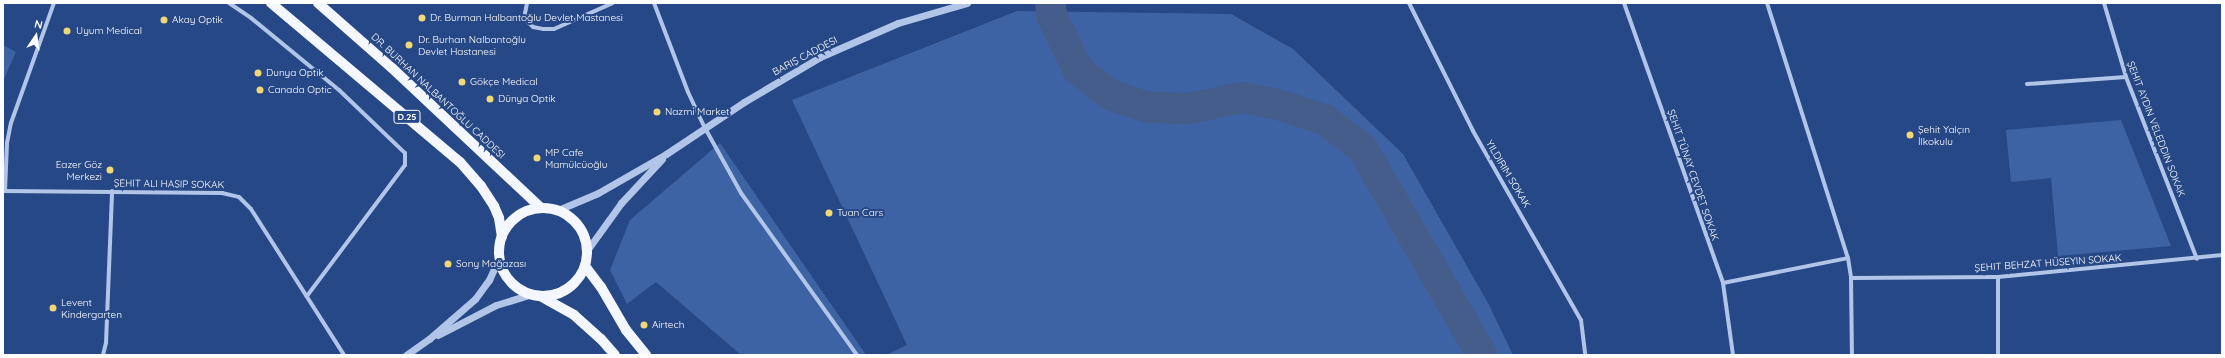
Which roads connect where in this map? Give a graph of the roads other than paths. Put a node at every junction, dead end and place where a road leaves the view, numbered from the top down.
1 (54, 3) edge
2 (229, 3) edge
3 (271, 3) edge
4 (318, 3) edge
5 (527, 3) edge
6 (613, 3) edge
7 (654, 3) edge
8 (967, 3) edge
9 (1409, 3) edge
10 (1624, 3) edge
11 (1767, 3) edge
12 (2104, 3) edge
13 (2126, 77) junction
14 (2027, 84) dead end
15 (705, 128) junction
16 (666, 154) junction
17 (4, 191) edge
18 (112, 191) junction
19 (541, 208) junction
20 (558, 210) junction
21 (502, 237) junction
22 (588, 249) junction
23 (500, 255) junction
24 (2222, 255) edge
25 (1848, 258) junction
26 (2196, 258) junction
27 (585, 266) junction
28 (1998, 277) junction
29 (1851, 278) junction
30 (1723, 283) junction
31 (535, 294) junction
32 (307, 296) junction
33 (429, 339) junction
34 (103, 355) edge
35 (344, 355) edge
36 (406, 355) edge
37 (615, 355) edge
38 (646, 355) edge
39 (857, 355) edge
40 (1585, 355) edge
41 (1733, 355) edge
42 (1852, 355) edge
43 (1998, 355) edge

1 - 17 street
2 - 32 street
3 - 21 main road, D.25
4 - 19 main road, DR. BURHAN NALBANTOĞLU CADDESI / D.25
5 - 6 street
7 - 15 street
8 - 15 street, BARIŞ CADDESI
9 - 40 street
10 - 30 street, ŞEHIT TÜNAY CEVDET SOKAK
11 - 25 street
12 - 13 street
13 - 14 street
13 - 26 street
15 - 16 street, BARIŞ CADDESI
15 - 39 street
16 - 20 street, BARIŞ CADDESI
16 - 22 street, BARIŞ CADDESI
17 - 18 street, ŞEHIT ALI HASIP SOKAK
18 - 32 street, ŞEHIT ALI HASIP SOKAK
18 - 34 street
19 - 20 main road, D.25
19 - 21 main road, D.25
20 - 22 main road, D.25
21 - 23 main road, D.25
22 - 27 main road, D.25
23 - 31 main road, D.25
23 - 33 street
24 - 26 street, ŞEHIT BEHZAT HÜSEYIN SOKAK
25 - 29 street
25 - 30 street
26 - 28 street, ŞEHIT BEHZAT HÜSEYIN SOKAK
27 - 31 main road, D.25
27 - 38 main road
28 - 29 street, ŞEHIT BEHZAT HÜSEYIN SOKAK
28 - 43 street
29 - 42 street
30 - 41 street, ŞEHIT TÜNAY CEVDET SOKAK
31 - 33 street
31 - 37 main road, D.25
32 - 35 street, ŞEHIT ALI HASIP SOKAK
33 - 36 street

